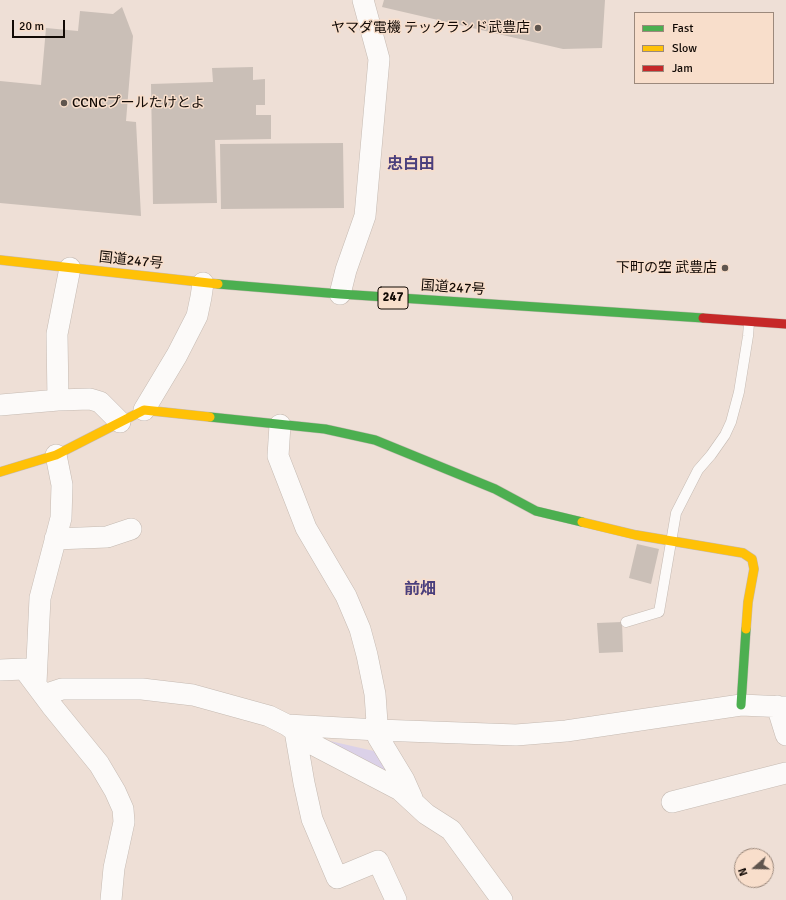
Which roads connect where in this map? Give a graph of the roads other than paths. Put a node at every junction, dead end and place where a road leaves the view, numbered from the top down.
1 (363, 0) edge
2 (0, 260) edge
3 (70, 268) junction
4 (203, 283) junction
5 (340, 294) junction
6 (749, 323) junction
7 (786, 324) edge
8 (58, 400) junction
9 (0, 405) edge
10 (144, 410) junction
11 (120, 422) junction
12 (280, 425) junction
13 (56, 455) junction
14 (0, 472) edge
15 (131, 529) dead end
16 (55, 539) junction
17 (671, 541) junction
18 (626, 622) dead end
19 (0, 670) edge
20 (40, 689) junction
21 (741, 705) junction
22 (781, 707) edge
23 (291, 728) junction
24 (378, 730) junction
25 (786, 735) edge
26 (786, 773) edge
27 (672, 802) dead end
28 (415, 804) junction
29 (111, 900) edge
30 (396, 900) edge
31 (502, 900) edge

1 - 5 street
2 - 3 main road, 国道247号 / 247
3 - 4 main road, 国道247号 / 247
3 - 8 street
4 - 5 main road, 国道247号 / 247
4 - 10 street
5 - 6 main road, 国道247号 / 247
6 - 7 main road, 国道247号 / 247
6 - 17 lane
8 - 9 street
8 - 11 street
10 - 11 main road
10 - 12 main road
11 - 13 main road
12 - 17 main road
12 - 24 street
13 - 14 main road
13 - 16 street
15 - 16 street
16 - 20 street
17 - 18 lane
17 - 21 main road
19 - 20 street
20 - 23 street
20 - 29 street
21 - 22 street
21 - 24 street
22 - 25 street
23 - 24 street
23 - 28 street
23 - 30 street
24 - 28 street
26 - 27 street
28 - 31 street

